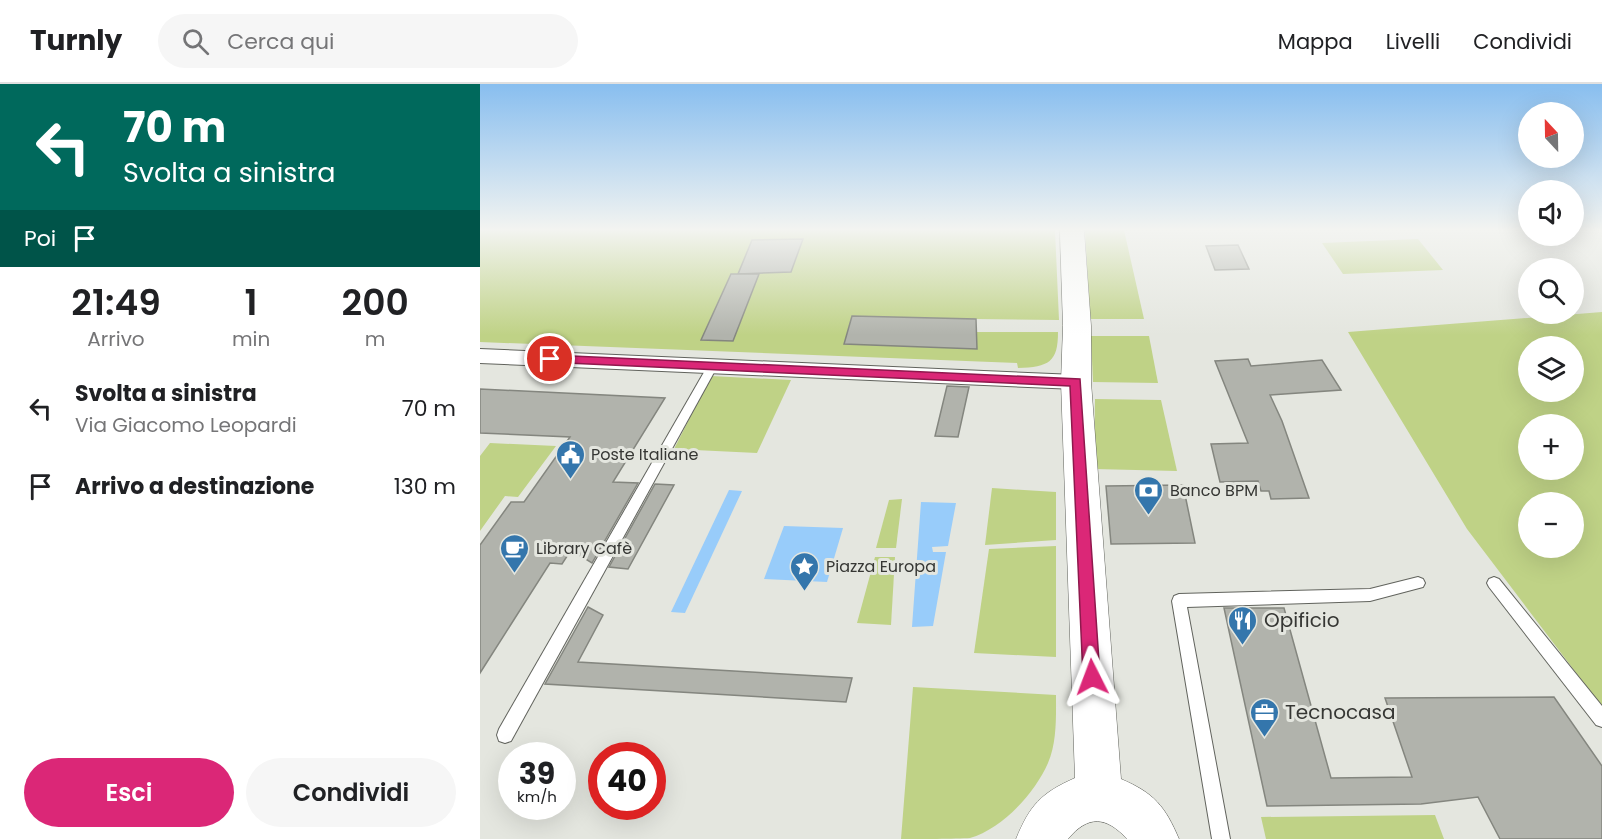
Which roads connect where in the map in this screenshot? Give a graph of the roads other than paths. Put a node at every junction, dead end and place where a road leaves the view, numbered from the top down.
1 (1074, 265) edge
2 (480, 356) edge
3 (712, 368) junction
4 (1076, 382) junction
5 (1418, 583) dead end
6 (1494, 583) dead end
7 (1602, 719) edge
8 (505, 735) dead end
9 (1099, 797) junction
10 (1041, 839) edge
11 (1154, 839) edge
12 (1221, 839) edge

1 - 4 street
2 - 3 street
3 - 4 street
3 - 8 lane
4 - 9 street
5 - 12 lane
6 - 7 lane
9 - 10 street
9 - 11 street

